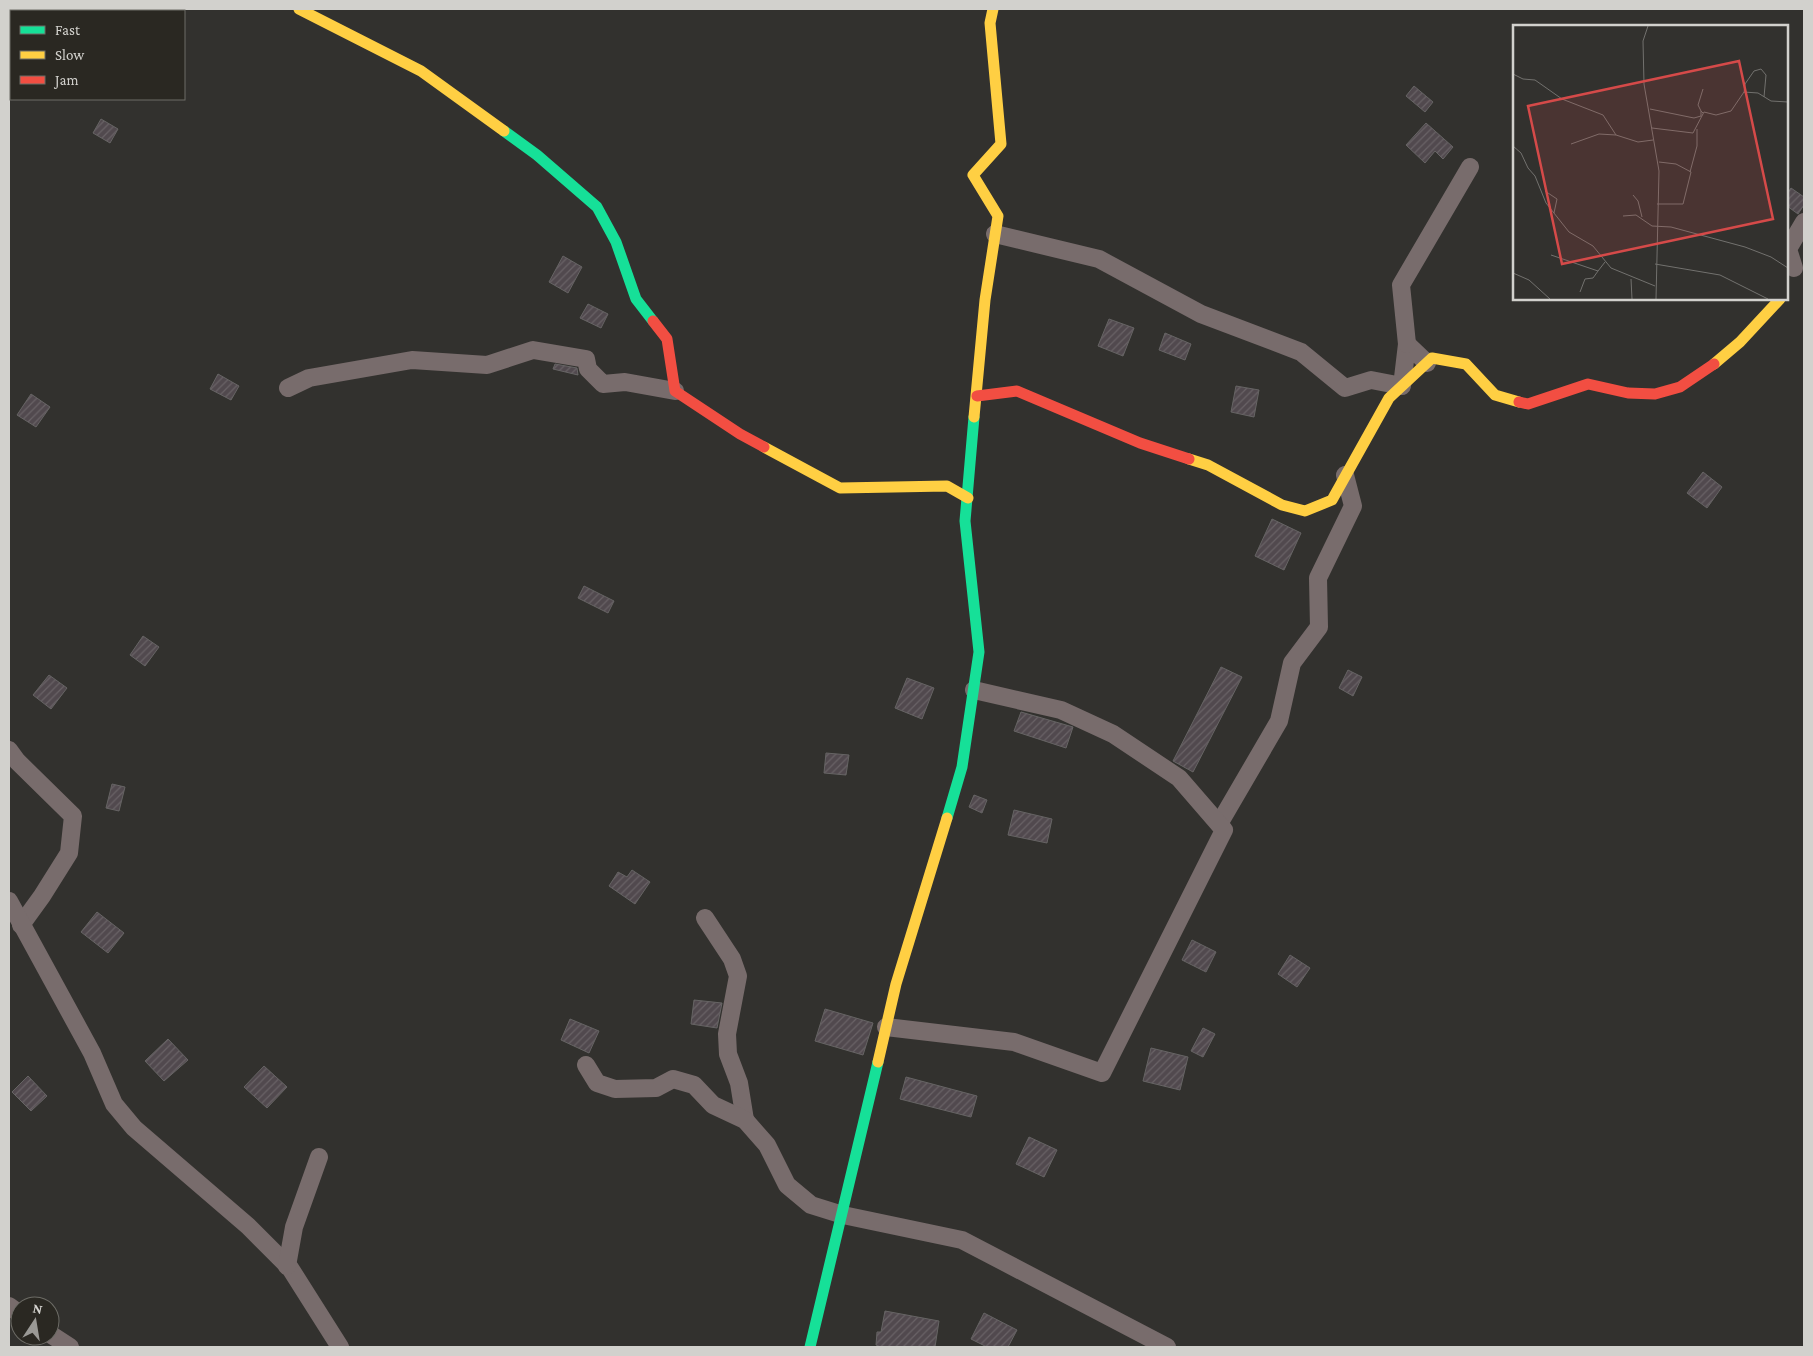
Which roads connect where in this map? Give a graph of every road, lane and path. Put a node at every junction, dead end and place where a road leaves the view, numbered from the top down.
1 (299, 9) edge
2 (993, 9) edge
3 (1470, 167) dead end
4 (1804, 222) edge
5 (995, 234) junction
6 (1795, 271) edge
7 (1779, 300) edge
8 (1407, 344) junction
9 (1427, 363) junction
10 (1402, 386) junction
11 (288, 388) dead end
12 (675, 391) junction
13 (977, 396) junction
14 (1346, 474) junction
15 (968, 498) junction
16 (974, 690) junction
17 (9, 750) edge
18 (1219, 824) junction
19 (9, 901) edge
20 (705, 918) dead end
21 (21, 926) junction
22 (886, 1027) junction
23 (586, 1065) dead end
24 (745, 1120) junction
25 (319, 1157) dead end
26 (843, 1215) junction
27 (288, 1266) junction
28 (340, 1347) edge
29 (810, 1347) edge
30 (1167, 1347) edge

1 - 12 street
2 - 5 street
3 - 8 street
4 - 6 street
5 - 10 street
5 - 13 street
7 - 9 street
8 - 9 street
8 - 10 street
9 - 10 street
10 - 14 street
11 - 12 street
12 - 15 street
13 - 14 street
13 - 15 street
14 - 18 street
15 - 16 street
16 - 18 street
16 - 22 street
17 - 21 street
18 - 22 street
19 - 21 street
20 - 24 street
21 - 27 street
22 - 26 street
23 - 24 street
24 - 26 street
25 - 27 street
26 - 29 street
26 - 30 street
27 - 28 street

